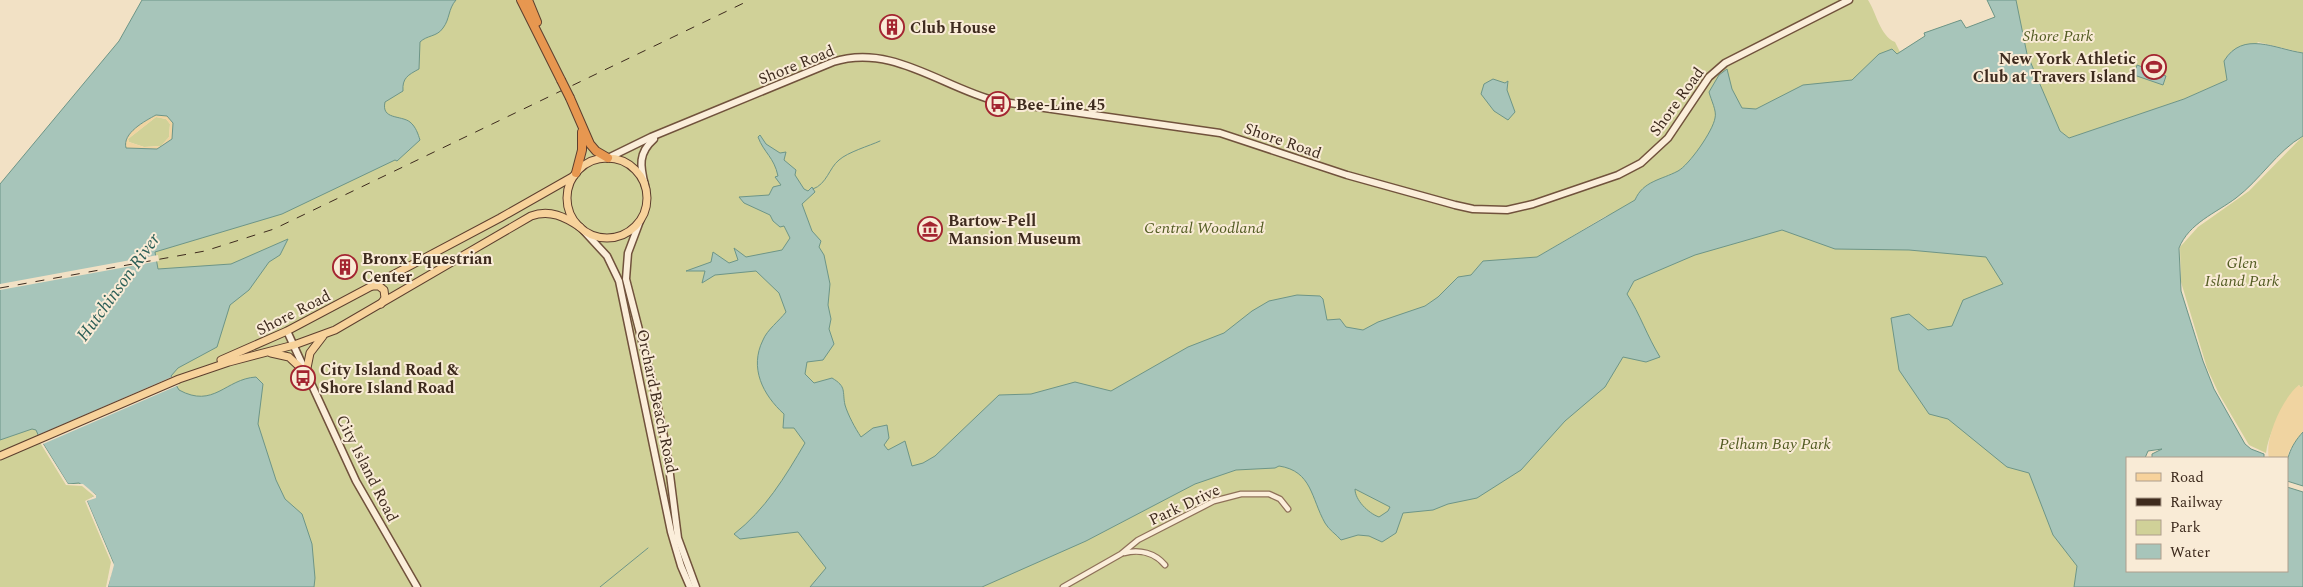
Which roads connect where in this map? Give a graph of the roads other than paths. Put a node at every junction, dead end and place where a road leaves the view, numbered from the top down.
1 (521, 0) edge
2 (528, 0) edge
3 (1849, 0) edge
4 (546, 47) junction
5 (580, 122) junction
6 (658, 136) junction
7 (608, 158) junction
8 (574, 174) junction
9 (645, 185) junction
10 (640, 221) junction
11 (582, 229) junction
12 (371, 286) junction
13 (381, 304) junction
14 (288, 331) junction
15 (326, 333) junction
16 (294, 345) junction
17 (266, 352) junction
18 (306, 373) junction
19 (179, 379) junction
20 (0, 456) edge
21 (1288, 509) dead end
22 (1121, 554) junction
23 (1165, 565) dead end
24 (418, 587) edge
25 (690, 587) edge
26 (696, 587) edge
27 (1063, 587) edge

1 - 4 highway
2 - 4 highway
3 - 6 main road, Shore Road
4 - 5 highway, bridge
5 - 7 highway
5 - 8 highway
6 - 7 main road, Shore Road
6 - 9 main road, Shore Road
7 - 8 main road
7 - 9 main road
8 - 11 main road
8 - 12 main road, Shore Road
9 - 10 main road
10 - 11 main road
10 - 26 main road, Orchard Beach Road
11 - 13 main road, Shore Road
11 - 25 main road, Orchard Beach Road
12 - 13 main road
12 - 14 main road, Shore Road
13 - 15 main road, Shore Road
14 - 16 main road, City Island Road
14 - 19 main road, Shore Road
15 - 16 main road, Shore Road
15 - 18 main road
16 - 17 main road, Shore Road
16 - 18 main road, City Island Road
17 - 18 main road
17 - 19 main road, Shore Road
18 - 24 main road, City Island Road
19 - 20 main road, Shore Road
21 - 22 street, Park Drive
22 - 23 street, Park Drive
22 - 27 street, Park Drive

